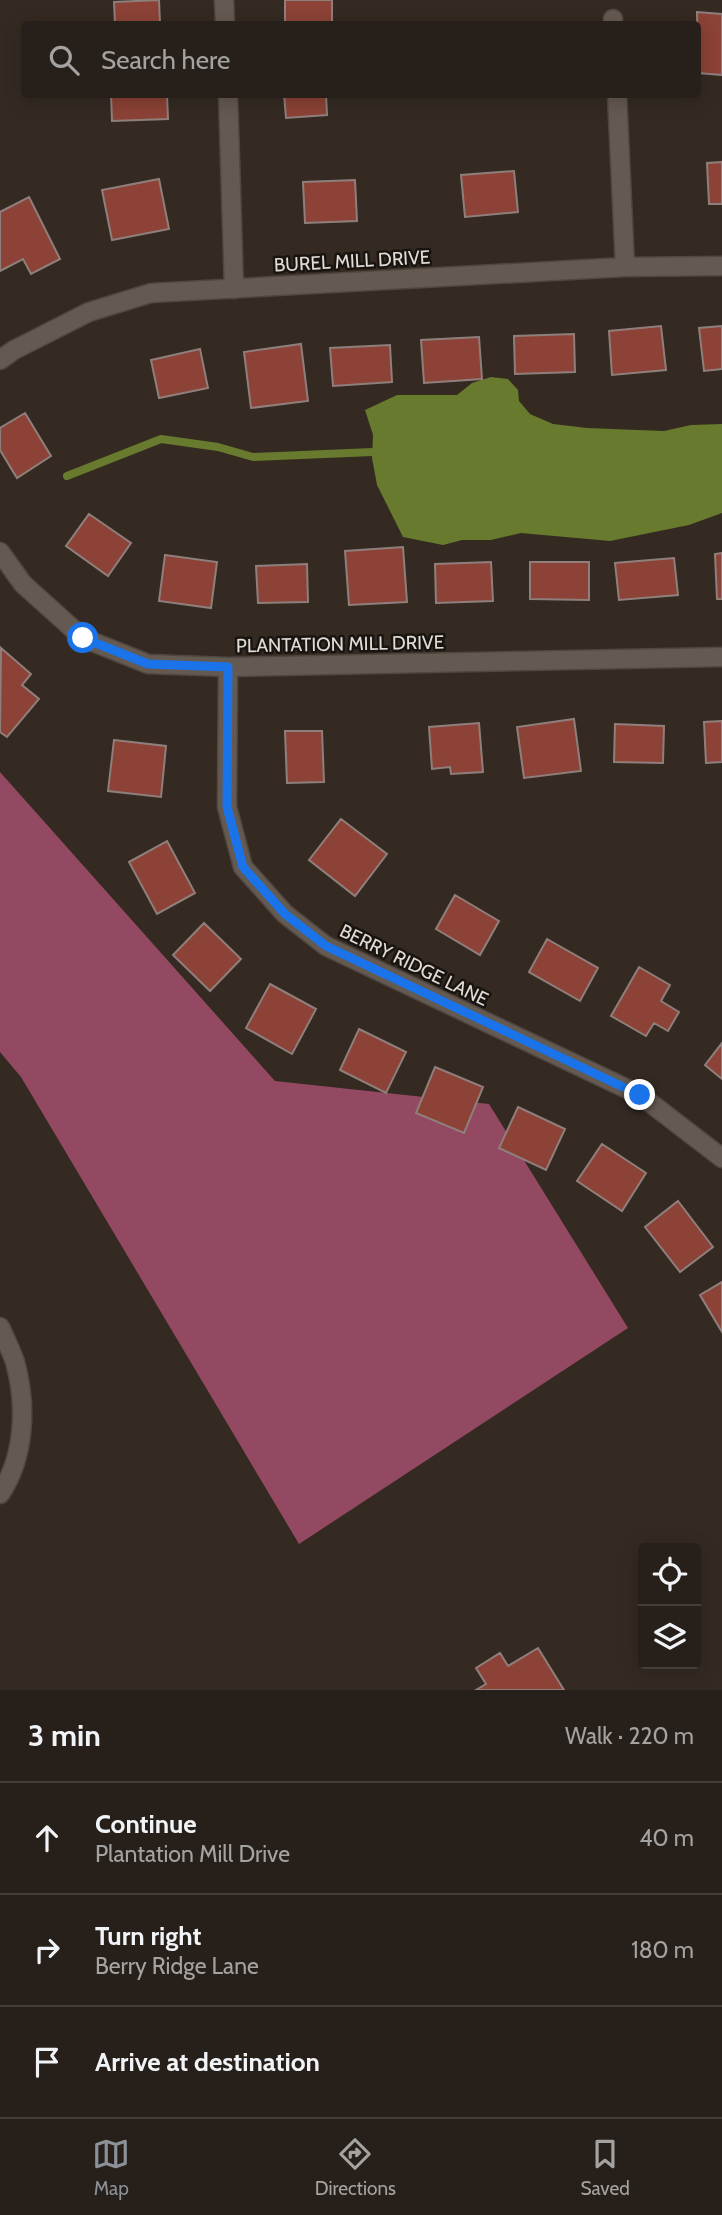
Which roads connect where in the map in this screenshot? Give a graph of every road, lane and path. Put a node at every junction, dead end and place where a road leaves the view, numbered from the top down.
1 (224, 0) edge
2 (225, 21) edge
3 (228, 98) edge
4 (617, 98) edge
5 (722, 266) edge
6 (625, 267) junction
7 (234, 289) junction
8 (0, 360) edge
9 (0, 552) edge
10 (722, 657) edge
11 (228, 667) junction
12 (722, 1158) edge
13 (0, 1327) edge
14 (0, 1494) edge

1 - 2 street
3 - 7 street
4 - 6 street
5 - 6 street, BUREL MILL DRIVE
6 - 7 street, BUREL MILL DRIVE
7 - 8 street, BUREL MILL DRIVE
9 - 11 street, PLANTATION MILL DRIVE
10 - 11 street, PLANTATION MILL DRIVE
11 - 12 street, BERRY RIDGE LANE
13 - 14 street

